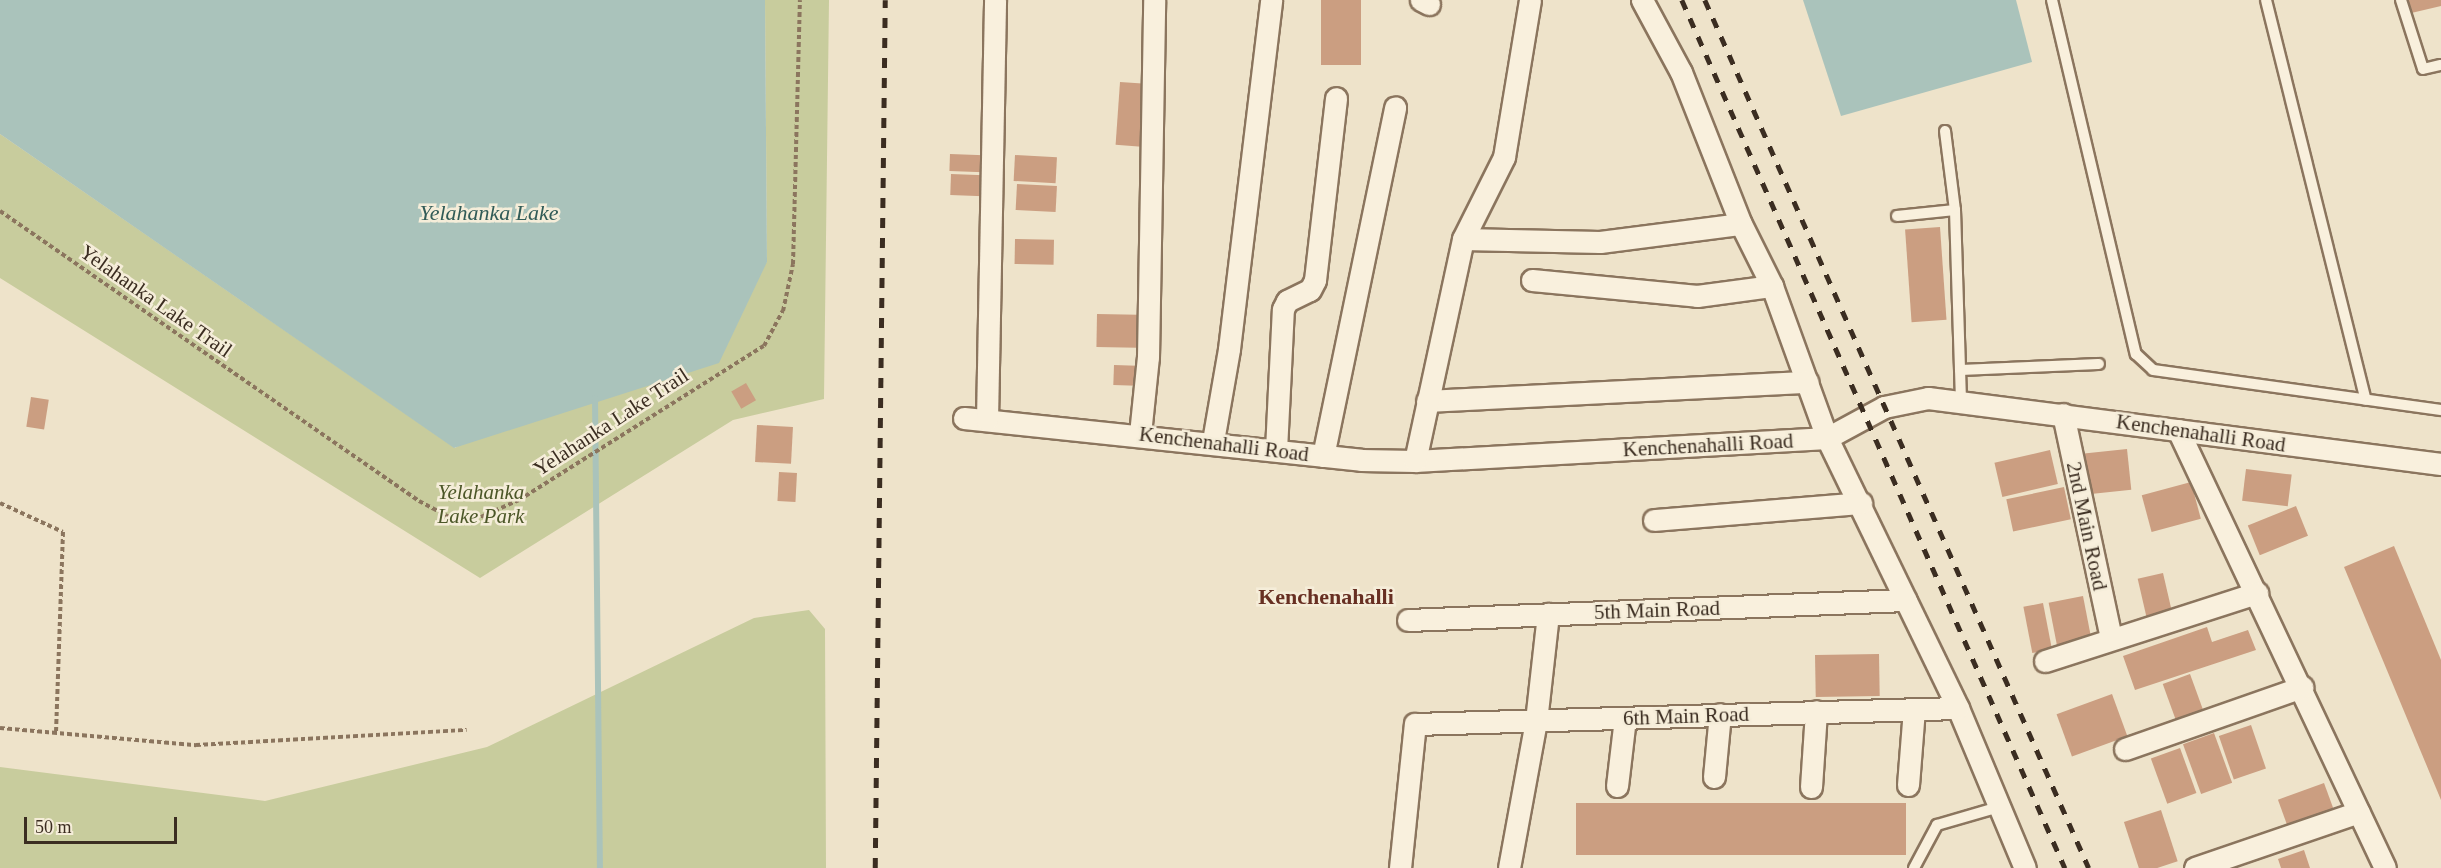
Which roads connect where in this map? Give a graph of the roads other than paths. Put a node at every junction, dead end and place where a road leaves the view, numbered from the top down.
1 (995, 0) edge
2 (1154, 0) edge
3 (1271, 0) edge
4 (1530, 0) edge
5 (1642, 0) edge
6 (2052, 0) edge
7 (2266, 0) edge
8 (2401, 0) edge
9 (2441, 65) edge
10 (1336, 98) dead end
11 (1395, 107) dead end
12 (1945, 130) dead end
13 (1954, 210) junction
14 (1897, 216) dead end
15 (1741, 224) junction
16 (1463, 239) junction
17 (1532, 280) dead end
18 (1772, 286) junction
19 (2099, 364) dead end
20 (1960, 370) junction
21 (1808, 382) junction
22 (1961, 400) junction
23 (2366, 400) junction
24 (1427, 401) junction
25 (2441, 410) edge
26 (2063, 414) junction
27 (964, 418) dead end
28 (987, 420) junction
29 (2178, 430) junction
30 (1140, 434) junction
31 (1827, 438) junction
32 (1213, 441) junction
33 (1276, 450) junction
34 (1323, 456) junction
35 (1415, 461) junction
36 (2441, 464) edge
37 (1861, 503) junction
38 (1654, 520) dead end
39 (2257, 593) junction
40 (1906, 600) junction
41 (1548, 614) junction
42 (1408, 620) dead end
43 (2111, 637) junction
44 (2045, 661) dead end
45 (2302, 687) junction
46 (1958, 708) junction
47 (1914, 709) junction
48 (1816, 711) junction
49 (1719, 714) junction
50 (1625, 718) junction
51 (1536, 721) junction
52 (2125, 749) dead end
53 (1714, 777) dead end
54 (1908, 785) dead end
55 (1617, 786) dead end
56 (1811, 787) dead end
57 (1999, 807) junction
58 (2359, 812) junction
59 (1400, 868) edge
60 (1509, 868) edge
61 (1914, 868) edge
62 (2025, 868) edge
63 (2195, 868) edge
64 (2385, 868) edge

1 - 28 street
2 - 30 street
3 - 32 street
4 - 16 street
5 - 15 street
6 - 23 lane
7 - 23 lane
8 - 9 lane
10 - 33 street
11 - 34 street
12 - 13 lane
13 - 14 lane
13 - 20 lane
15 - 16 street
15 - 18 street
16 - 24 street
17 - 18 street
18 - 21 street
19 - 20 lane
20 - 22 lane
21 - 24 street
21 - 31 street
22 - 26 street, Kenchenahalli Road
22 - 31 street, Kenchenahalli Road
23 - 25 lane
24 - 35 street
26 - 29 street, Kenchenahalli Road
26 - 43 street, 2nd Main Road
27 - 28 street, Kenchenahalli Road
28 - 30 street, Kenchenahalli Road
29 - 36 street, Kenchenahalli Road
29 - 39 street
30 - 32 street, Kenchenahalli Road
31 - 35 street, Kenchenahalli Road
31 - 37 street
32 - 33 street, Kenchenahalli Road
33 - 34 street, Kenchenahalli Road
34 - 35 street, Kenchenahalli Road
37 - 38 street
37 - 40 street
39 - 43 street
39 - 45 street
40 - 41 street, 5th Main Road
40 - 46 street
41 - 42 street, 5th Main Road
41 - 51 street
43 - 44 street
45 - 52 street
45 - 58 street
46 - 47 street, 6th Main Road
46 - 57 street
47 - 48 street, 6th Main Road
47 - 54 street
48 - 49 street, 6th Main Road
48 - 56 street
49 - 50 street, 6th Main Road
49 - 53 street
50 - 51 street, 6th Main Road
50 - 55 street
51 - 59 street, 6th Main Road
51 - 60 street
57 - 61 lane
57 - 62 street
58 - 63 street
58 - 64 street

